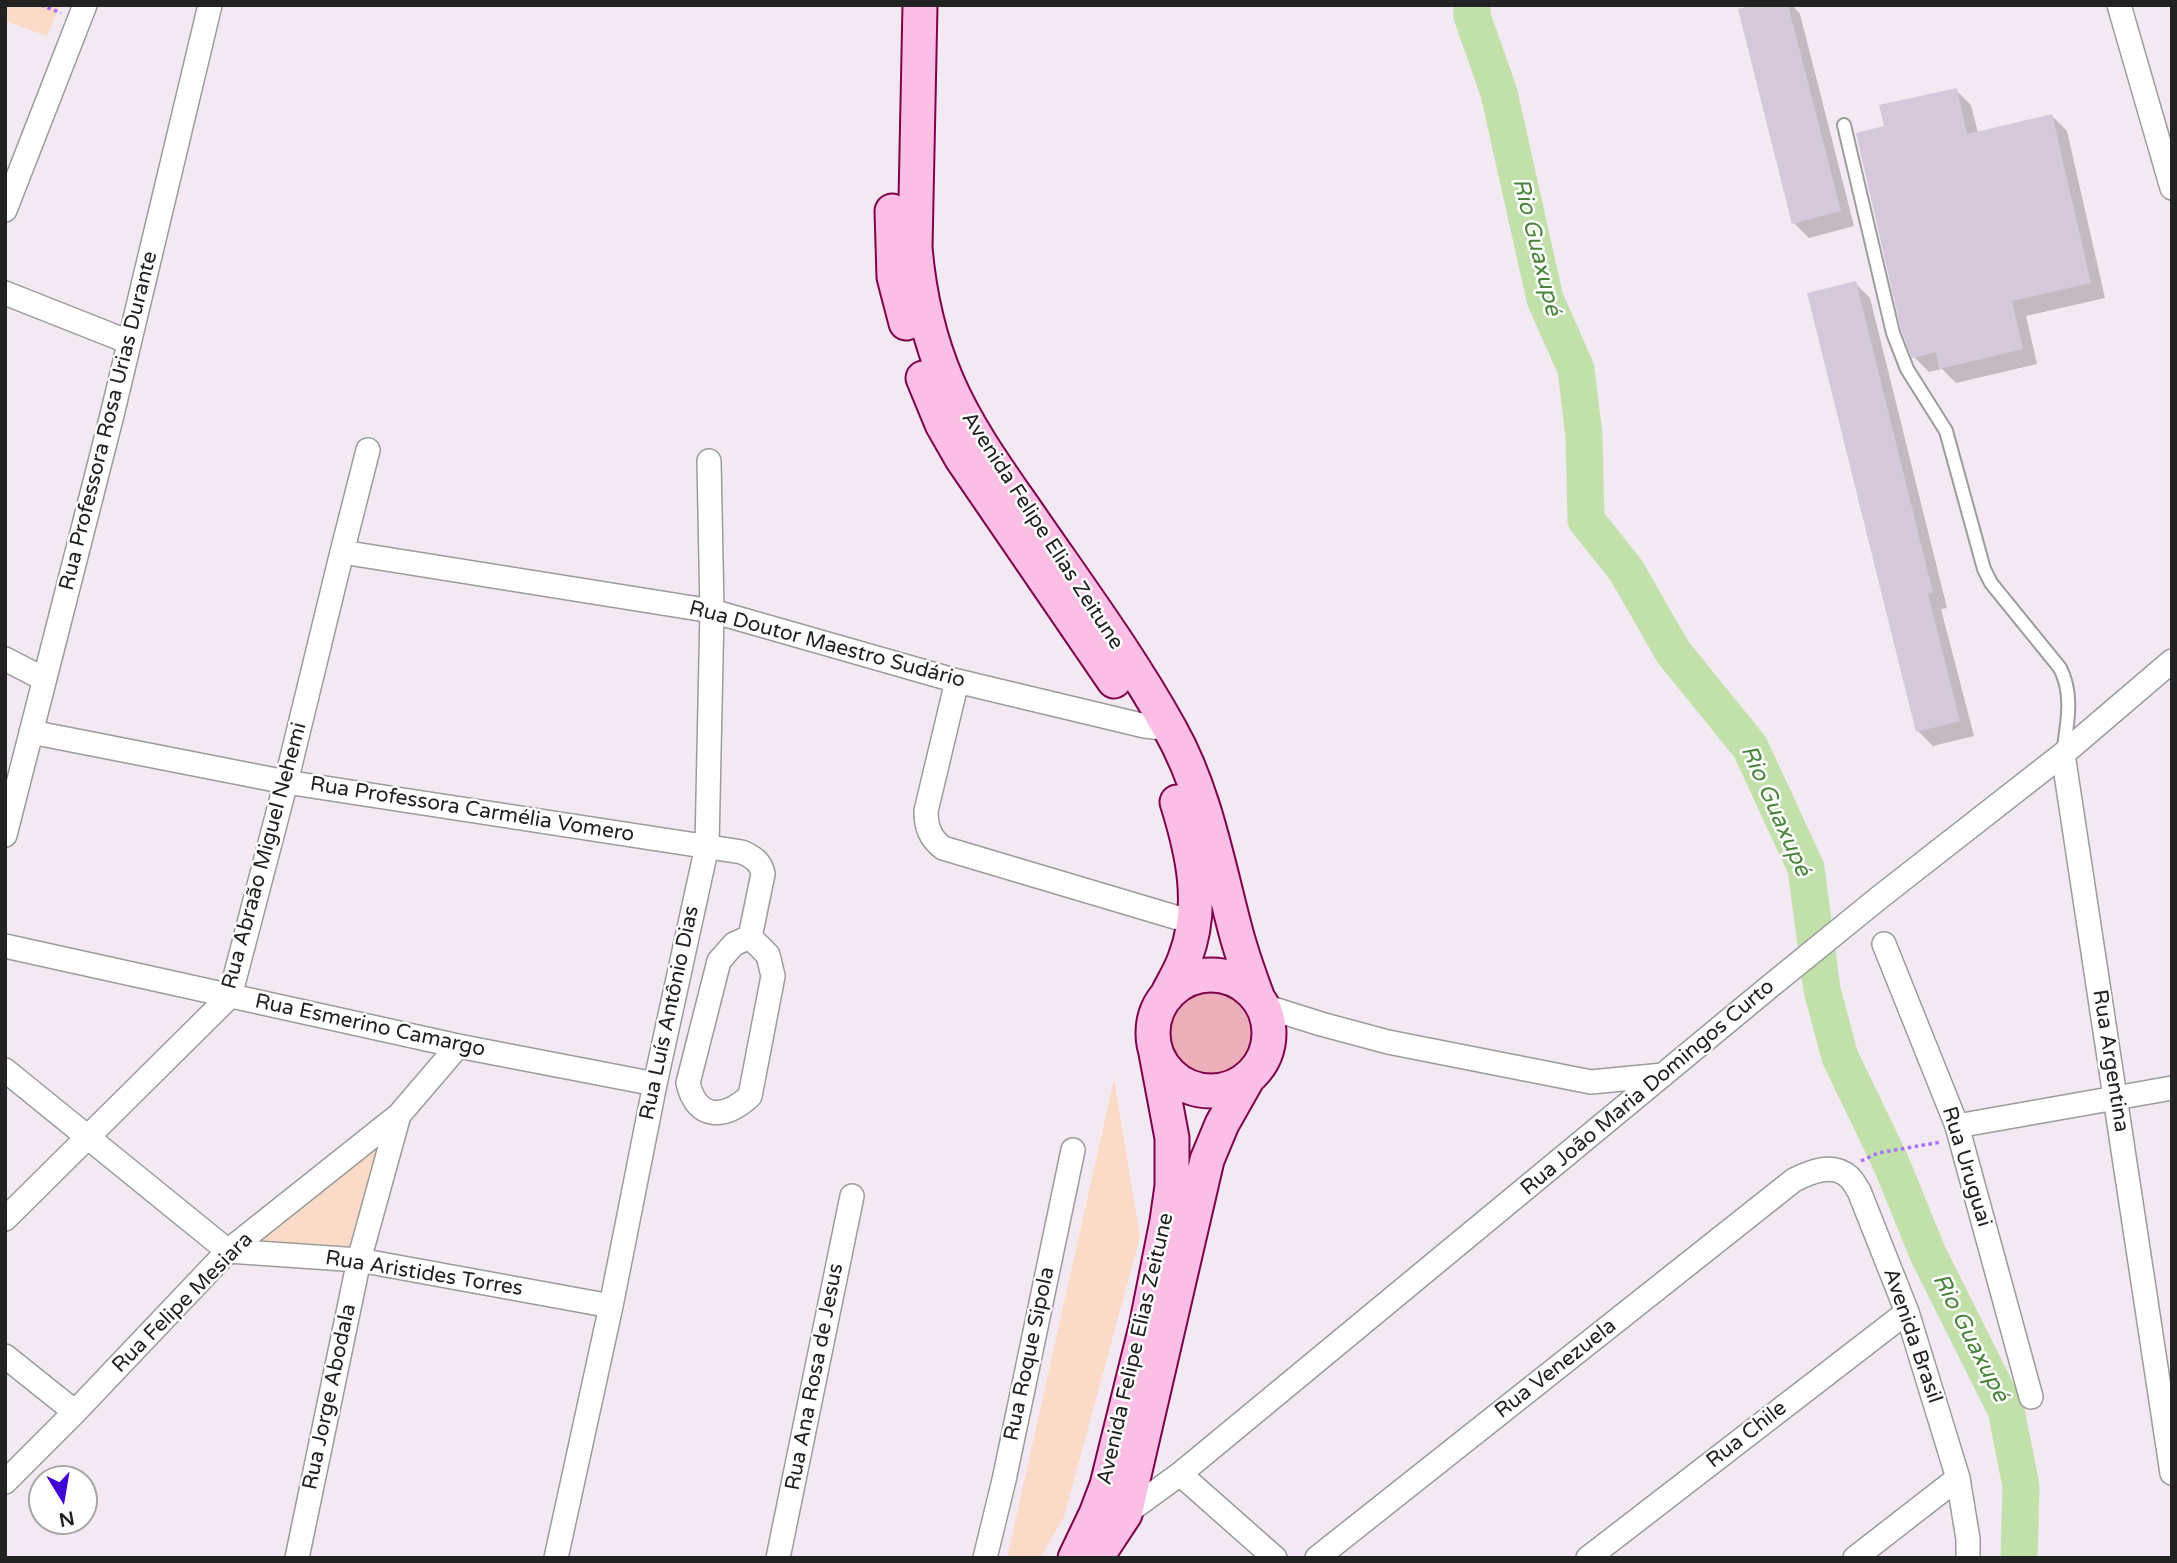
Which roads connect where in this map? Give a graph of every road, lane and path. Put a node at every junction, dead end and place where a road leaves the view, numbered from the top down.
1 (85, 5) edge
2 (210, 5) edge
3 (897, 5) edge
4 (920, 5) edge
5 (2119, 5) edge
6 (1844, 125) dead end
7 (2171, 177) edge
8 (5, 210) edge
9 (5, 293) edge
10 (130, 342) junction
11 (368, 450) dead end
12 (709, 461) dead end
13 (341, 552) junction
14 (712, 611) junction
15 (5, 659) edge
16 (2172, 661) edge
17 (44, 679) junction
18 (957, 681) junction
19 (1158, 728) junction
20 (31, 732) junction
21 (2063, 754) junction
22 (286, 782) junction
23 (5, 835) edge
24 (707, 846) junction
25 (1195, 923) junction
26 (750, 937) junction
27 (1884, 944) dead end
28 (5, 946) edge
29 (1168, 993) junction
30 (230, 996) junction
31 (1260, 1001) junction
32 (458, 1046) junction
33 (1156, 1053) junction
34 (5, 1070) edge
35 (1663, 1075) junction
36 (1248, 1078) junction
37 (1591, 1083) junction
38 (654, 1084) junction
39 (2172, 1088) edge
40 (2116, 1098) junction
41 (1617, 1114) junction
42 (399, 1115) junction
43 (1959, 1133) junction
44 (87, 1139) junction
45 (1073, 1150) dead end
46 (1878, 1153) dead end
47 (1794, 1180) joint
48 (852, 1196) dead end
49 (5, 1219) edge
50 (228, 1251) junction
51 (359, 1260) junction
52 (611, 1306) junction
53 (1907, 1312) junction
54 (5, 1356) edge
55 (2031, 1397) dead end
56 (75, 1412) junction
57 (2172, 1473) edge
58 (1180, 1474) junction
59 (1958, 1478) junction
60 (5, 1482) edge
61 (1125, 1514) junction
62 (297, 1558) edge
63 (556, 1558) edge
64 (778, 1558) edge
65 (985, 1558) edge
66 (1075, 1558) edge
67 (1096, 1558) edge
68 (1114, 1558) edge
69 (1275, 1558) edge
70 (1317, 1558) edge
71 (1588, 1558) edge
72 (1855, 1558) edge
73 (1968, 1558) edge

1 - 8 street
2 - 10 street, Rua Professora Rosa Urias Durante
3 - 19 main road, Avenida Felipe Elias Zeitune
4 - 19 main road, Avenida Felipe Elias Zeitune
5 - 7 street
6 - 21 lane
9 - 10 street
10 - 17 street, Rua Professora Rosa Urias Durante
11 - 13 street, Rua Abraão Miguel Nehemi
12 - 14 street, Rua Luís Antônio Dias
13 - 14 street, Rua Doutor Maestro Sudário
13 - 22 street, Rua Abraão Miguel Nehemi
14 - 18 street, Rua Doutor Maestro Sudário
14 - 24 street, Rua Luís Antônio Dias
15 - 17 street
16 - 21 street, Rua João Maria Domingos Curto
17 - 20 street, Rua Professora Rosa Urias Durante
18 - 19 street, Rua Doutor Maestro Sudário
18 - 25 street
19 - 25 main road, Avenida Felipe Elias Zeitune
19 - 31 main road, Avenida Felipe Elias Zeitune
20 - 22 street, Rua Professora Carmélia Vomero
20 - 23 street, Rua Professora Rosa Urias Durante
21 - 35 street, Rua João Maria Domingos Curto
21 - 40 street, Rua Argentina
22 - 24 street, Rua Professora Carmélia Vomero
22 - 30 street, Rua Abraão Miguel Nehemi
24 - 26 street, Rua Professora Carmélia Vomero
24 - 38 street, Rua Luís Antônio Dias
25 - 29 main road, Avenida Felipe Elias Zeitune
26 - 26 street
27 - 43 street, Rua Uruguai
28 - 30 street, Rua Esmerino Camargo
29 - 31 main road
29 - 33 main road
30 - 32 street, Rua Esmerino Camargo
30 - 44 street, Rua Abraão Miguel Nehemi
31 - 36 main road
31 - 37 street
32 - 38 street, Rua Esmerino Camargo
32 - 42 street, Rua Felipe Mesiara
33 - 36 main road
33 - 66 main road, Avenida Felipe Elias Zeitune
34 - 44 street
35 - 37 street
35 - 41 street, Rua João Maria Domingos Curto
36 - 61 main road, Avenida Felipe Elias Zeitune
37 - 41 street
38 - 52 street, Rua Luís Antônio Dias
39 - 40 street
40 - 43 street
40 - 57 street, Rua Argentina
41 - 58 street, Rua João Maria Domingos Curto
42 - 50 street, Rua Felipe Mesiara
42 - 51 street, Rua Jorge Abodala
43 - 46 path
43 - 55 street, Rua Uruguai
44 - 49 street, Rua Abraão Miguel Nehemi
44 - 50 street
45 - 65 street, Rua Roque Sipola
47 - 53 street, Avenida Brasil
47 - 70 street, Rua Venezuela
48 - 64 street, Rua Ana Rosa de Jesus
50 - 51 street, Rua Aristides Torres
50 - 56 street, Rua Felipe Mesiara
51 - 52 street, Rua Aristides Torres
51 - 62 street, Rua Jorge Abodala
52 - 63 street, Rua Luís Antônio Dias
53 - 59 street, Avenida Brasil
53 - 71 street, Rua Chile
54 - 56 street
56 - 60 street, Rua Felipe Mesiara
58 - 61 street, Rua João Maria Domingos Curto
58 - 69 street
59 - 72 street
59 - 73 street, Avenida Brasil
61 - 67 main road
61 - 68 main road, Avenida Felipe Elias Zeitune

